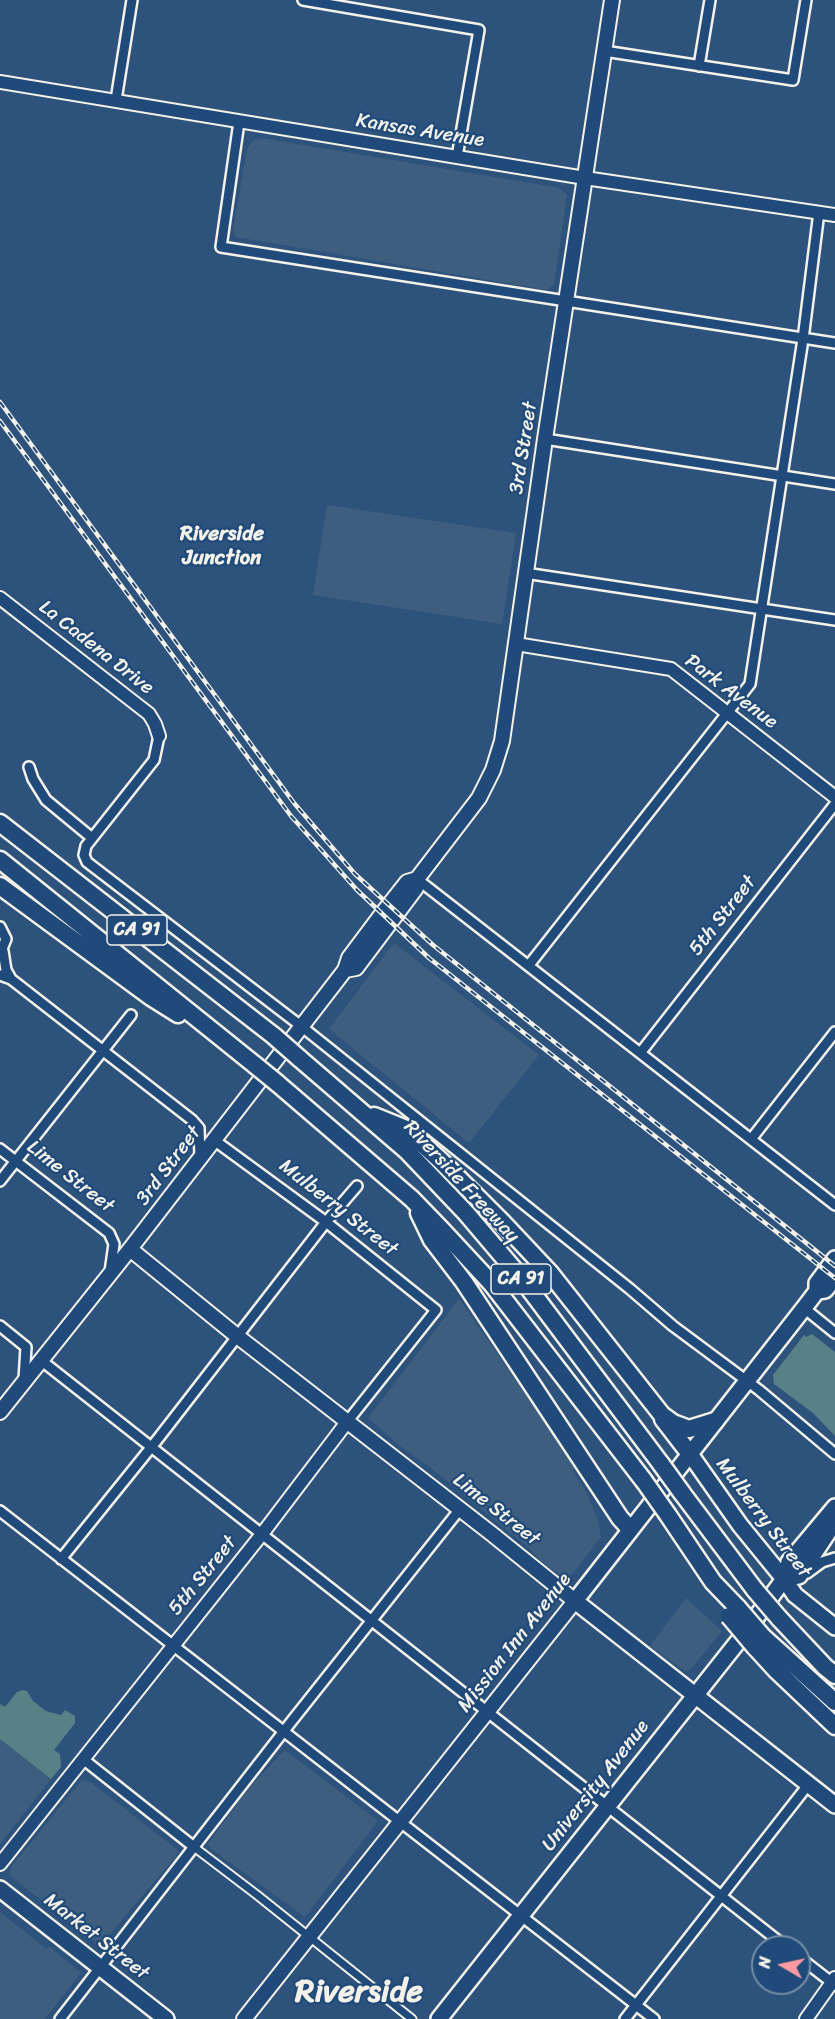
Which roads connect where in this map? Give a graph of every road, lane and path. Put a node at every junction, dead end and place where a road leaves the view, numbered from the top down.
1 (132, 0) edge
2 (303, 0) edge
3 (612, 0) edge
4 (710, 0) edge
5 (806, 0) edge
6 (604, 51) junction
7 (699, 66) junction
8 (0, 82) edge
9 (116, 100) junction
10 (239, 122) junction
11 (457, 157) junction
12 (585, 178) junction
13 (819, 212) junction
14 (835, 215) edge
15 (567, 302) junction
16 (803, 339) junction
17 (835, 343) edge
18 (545, 439) junction
19 (781, 476) junction
20 (835, 484) edge
21 (525, 573) junction
22 (0, 598) edge
23 (762, 609) junction
24 (835, 620) edge
25 (516, 644) junction
26 (727, 712) junction
27 (159, 736) joint
28 (28, 767) dead end
29 (835, 797) edge
30 (835, 804) edge
31 (0, 823) edge
32 (92, 838) junction
33 (0, 860) edge
34 (417, 879) junction
35 (0, 886) edge
36 (0, 927) edge
37 (1, 953) edge
38 (529, 965) junction
39 (0, 975) edge
40 (11, 979) junction
41 (131, 1015) dead end
42 (301, 1026) junction
43 (835, 1032) edge
44 (102, 1050) junction
45 (641, 1052) junction
46 (240, 1053) junction
47 (362, 1111) junction
48 (752, 1138) junction
49 (214, 1140) junction
50 (0, 1149) edge
51 (200, 1157) junction
52 (16, 1162) junction
53 (0, 1182) edge
54 (357, 1186) dead end
55 (412, 1199) junction
56 (835, 1205) edge
57 (326, 1222) junction
58 (130, 1249) junction
59 (835, 1259) edge
60 (110, 1274) junction
61 (835, 1278) edge
62 (817, 1291) junction
63 (804, 1308) junction
64 (436, 1310) joint
65 (0, 1326) edge
66 (835, 1333) edge
67 (237, 1336) junction
68 (42, 1361) junction
69 (746, 1381) junction
70 (24, 1382) junction
71 (0, 1412) edge
72 (662, 1415) junction
73 (715, 1421) junction
74 (347, 1422) junction
75 (151, 1447) junction
76 (690, 1454) junction
77 (835, 1454) edge
78 (835, 1507) edge
79 (460, 1509) junction
80 (0, 1510) edge
81 (835, 1522) edge
82 (630, 1530) junction
83 (814, 1532) junction
84 (262, 1534) junction
85 (760, 1549) junction
86 (835, 1558) edge
87 (61, 1559) junction
88 (792, 1577) junction
89 (575, 1601) junction
90 (371, 1621) junction
91 (835, 1627) edge
92 (759, 1642) junction
93 (173, 1646) junction
94 (835, 1675) edge
95 (695, 1696) junction
96 (835, 1702) edge
97 (488, 1712) junction
98 (835, 1726) edge
99 (284, 1732) junction
100 (83, 1759) junction
101 (808, 1785) junction
102 (835, 1805) edge
103 (606, 1806) junction
104 (400, 1823) junction
105 (194, 1847) junction
106 (0, 1864) edge
107 (0, 1889) edge
108 (723, 1896) junction
109 (520, 1915) junction
110 (771, 1935) edge
111 (309, 1937) junction
112 (811, 1966) edge
113 (100, 1967) junction
114 (834, 1982) edge
115 (637, 2005) junction
116 (60, 2019) edge
117 (166, 2019) edge
118 (244, 2019) edge
119 (412, 2019) edge
120 (439, 2019) edge
121 (625, 2019) edge
122 (654, 2019) edge
123 (806, 2019) edge

1 - 9 street
2 - 11 street
3 - 6 main road, 3rd Street
4 - 7 street
5 - 7 street
6 - 7 street
6 - 12 main road, 3rd Street
8 - 9 street, Kansas Avenue
9 - 10 street, Kansas Avenue
10 - 11 street, Kansas Avenue
10 - 15 street
11 - 12 street, Kansas Avenue
12 - 13 street, Kansas Avenue
12 - 15 main road, 3rd Street
13 - 14 street, Kansas Avenue
13 - 16 street
15 - 16 street
15 - 18 main road, 3rd Street
16 - 17 street
16 - 19 street
18 - 19 street
18 - 21 main road, 3rd Street
19 - 20 street
19 - 23 street
21 - 23 street
21 - 25 main road, 3rd Street
22 - 27 street, La Cadena Drive
23 - 24 street
23 - 26 street
25 - 26 street, Park Avenue
25 - 34 main road, 3rd Street
26 - 29 street, Park Avenue
26 - 38 street
27 - 32 street
28 - 32 street
30 - 45 street, 5th Street
31 - 47 highway, Riverside Freeway / CA 91, bridge
32 - 42 street
33 - 46 highway, CA 91
34 - 38 street
34 - 42 main road, 3rd Street
35 - 46 highway
36 - 37 street
37 - 40 street
38 - 45 street
39 - 40 street
40 - 44 street
41 - 44 street
42 - 49 main road, 3rd Street
42 - 69 street
43 - 48 street
44 - 51 street
44 - 52 street
45 - 48 street
46 - 55 highway, CA 91, bridge
47 - 72 highway
47 - 94 highway, Riverside Freeway / CA 91, bridge
48 - 56 street
49 - 51 main road, 3rd Street
49 - 57 street, Mulberry Street
50 - 52 street, Lime Street
51 - 58 main road, 3rd Street
52 - 53 street
52 - 60 street, Lime Street
54 - 57 street
55 - 82 highway
55 - 92 highway, CA 91, bridge
57 - 64 street, Mulberry Street
57 - 67 street
58 - 60 main road, 3rd Street
58 - 67 main road, Lime Street
59 - 62 main road, Mission Inn Avenue
60 - 68 main road, 3rd Street
61 - 62 main road, Mission Inn Avenue
62 - 63 main road, Mission Inn Avenue
63 - 66 street
63 - 69 main road, Mission Inn Avenue
64 - 74 street, 5th Street
65 - 70 street
67 - 74 main road, Lime Street
67 - 75 street
68 - 70 main road, 3rd Street
68 - 75 street
69 - 73 main road, Mission Inn Avenue
69 - 77 street
70 - 71 main road, 3rd Street
72 - 73 highway
72 - 76 highway
73 - 76 main road, Mission Inn Avenue
74 - 79 main road, Lime Street
74 - 84 street, 5th Street
75 - 84 street
75 - 87 street
76 - 82 main road, Mission Inn Avenue
76 - 85 main road, Mulberry Street
78 - 83 main road, University Avenue
79 - 89 main road, Lime Street
79 - 90 street
80 - 87 street
81 - 88 main road, University Avenue
82 - 89 main road, Mission Inn Avenue
83 - 85 main road
83 - 88 main road, University Avenue
84 - 90 street
84 - 93 street, 5th Street
85 - 88 main road, Mulberry Street
86 - 88 street
87 - 93 street
88 - 91 main road, Mulberry Street
88 - 95 main road, University Avenue
89 - 95 main road, Lime Street
89 - 97 main road, Mission Inn Avenue
90 - 97 street
90 - 99 street
92 - 96 highway
92 - 98 highway
93 - 99 street
93 - 100 street, 5th Street
95 - 101 main road, Lime Street
95 - 103 main road, University Avenue
97 - 103 street
97 - 104 main road, Mission Inn Avenue
99 - 104 street
99 - 105 street
100 - 105 street
100 - 106 street, 5th Street
101 - 102 main road, Lime Street
101 - 108 street
103 - 108 street
103 - 109 main road, University Avenue
104 - 109 street
104 - 111 main road, Mission Inn Avenue
105 - 111 street
105 - 113 street
107 - 113 main road, Market Street
108 - 110 street
108 - 115 street
109 - 115 street
109 - 120 main road, University Avenue
111 - 118 main road, Mission Inn Avenue
111 - 119 street
112 - 114 street
113 - 116 street
113 - 117 main road, Market Street
114 - 123 street
115 - 121 street
115 - 122 street

